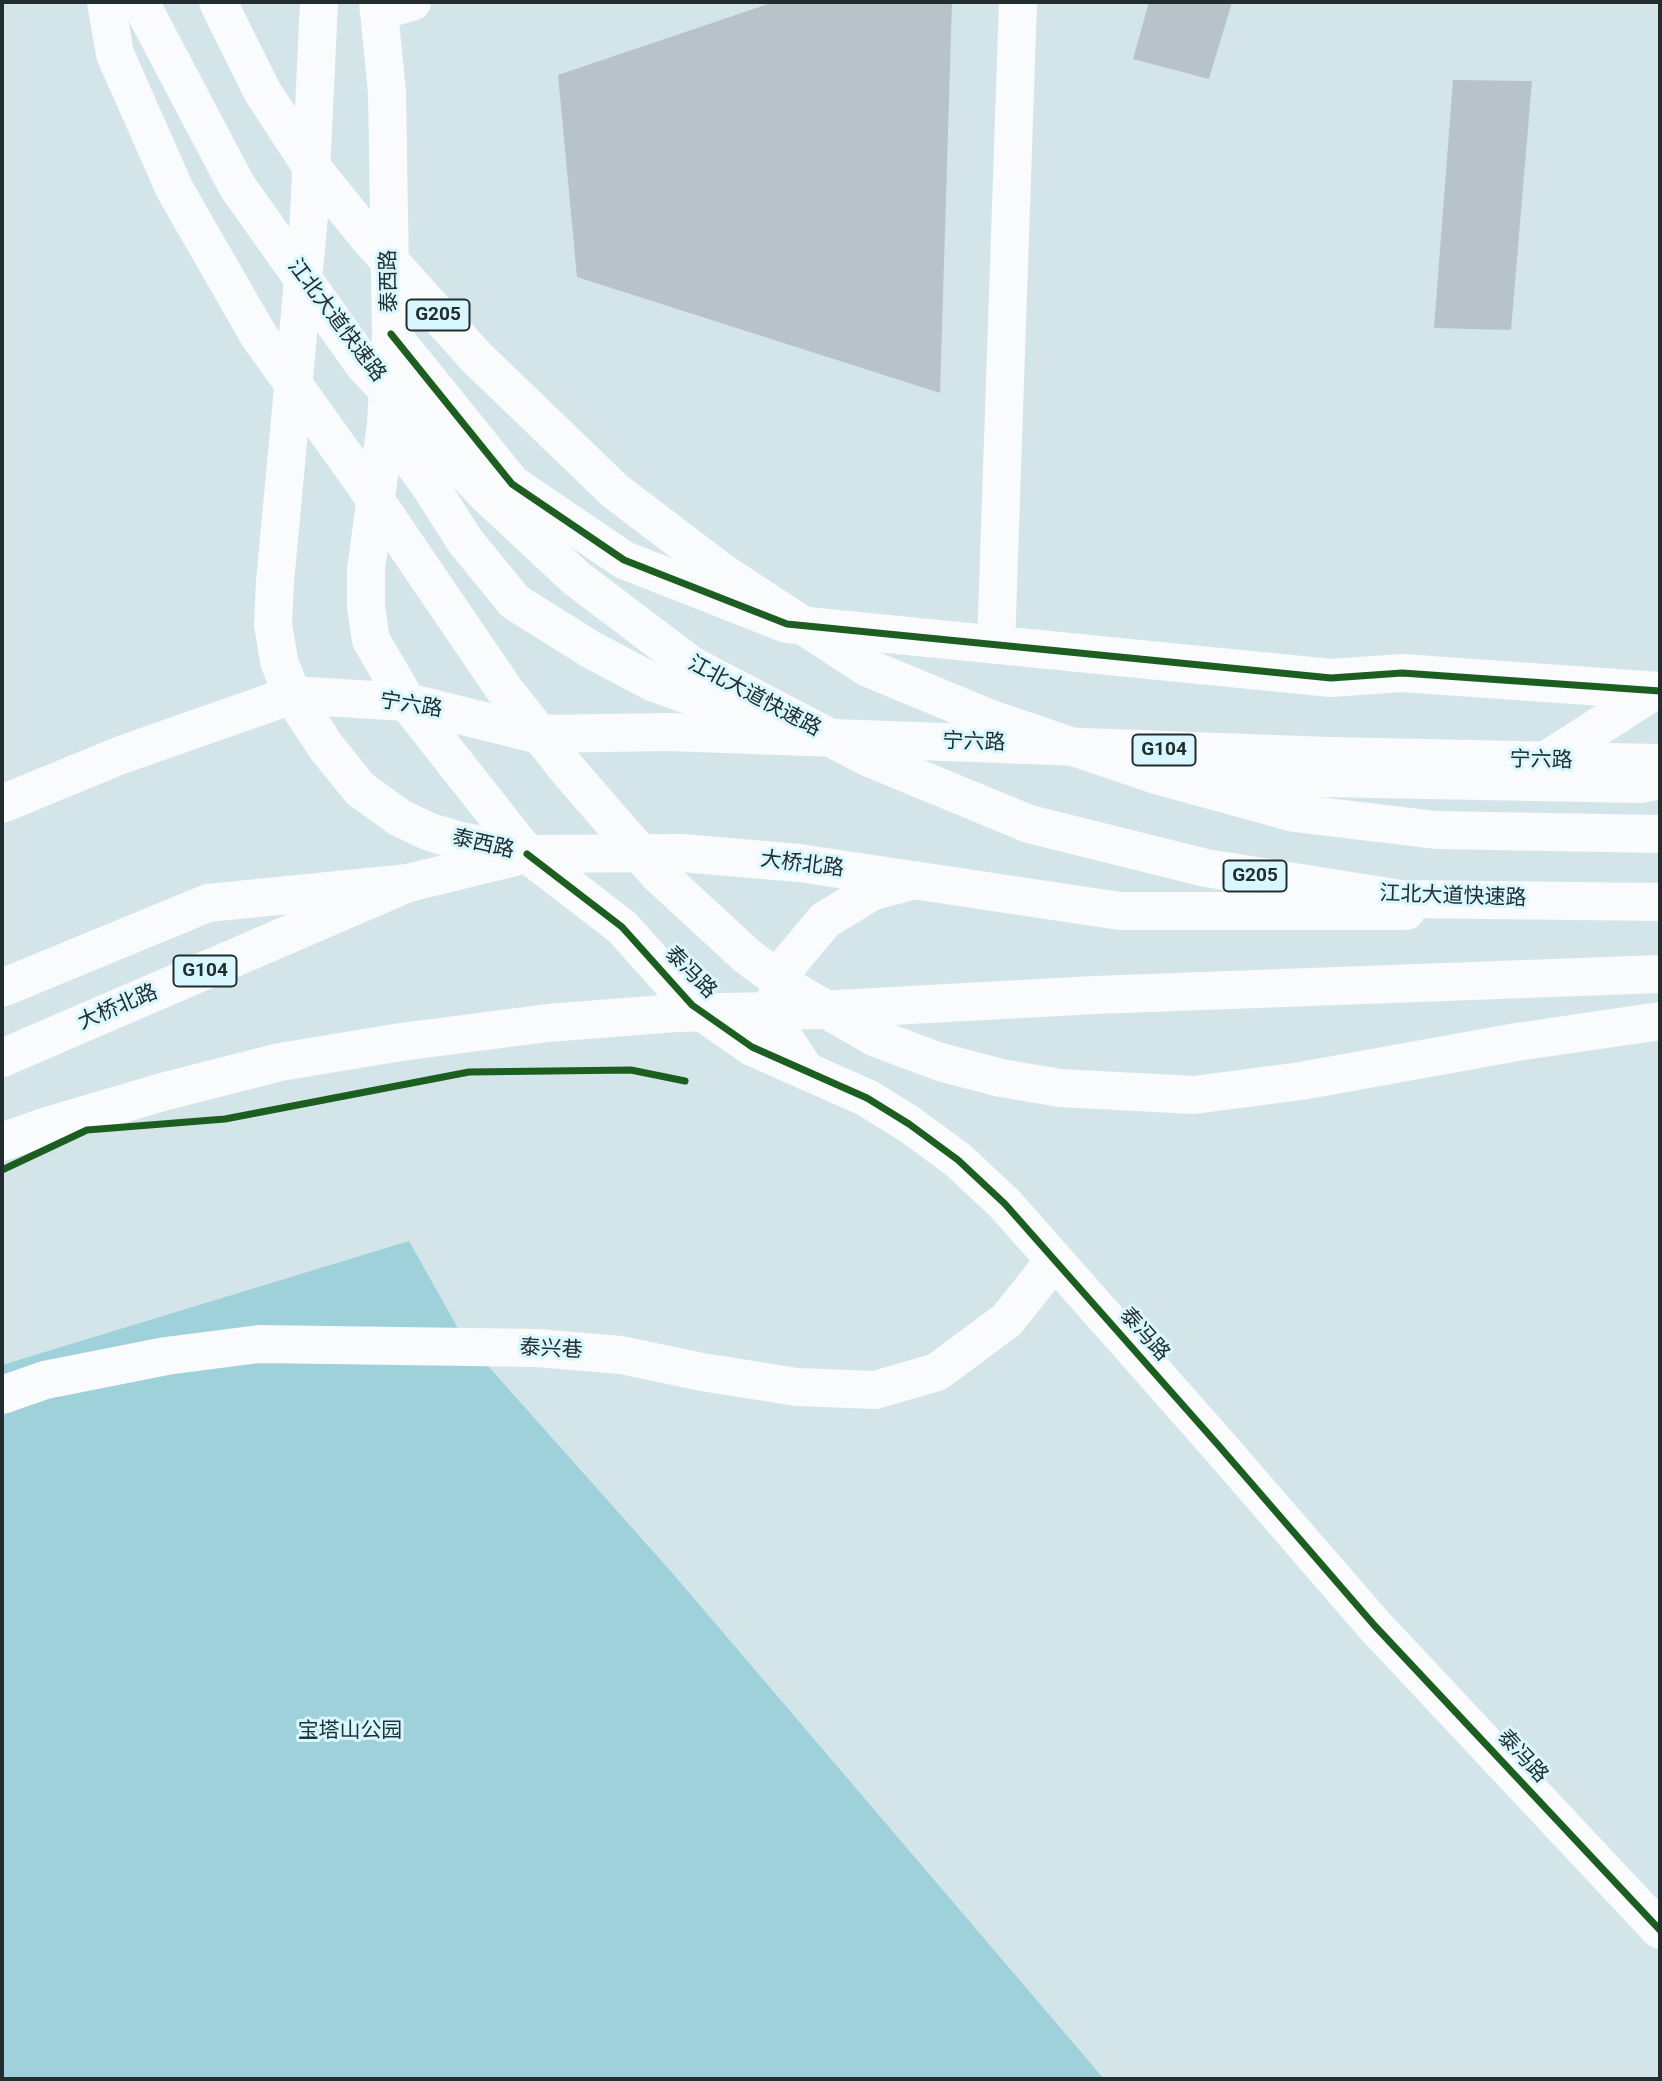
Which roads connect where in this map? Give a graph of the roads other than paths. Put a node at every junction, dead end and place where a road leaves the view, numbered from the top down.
1 (106, 2) edge
2 (140, 2) edge
3 (218, 2) edge
4 (319, 2) edge
5 (1018, 2) edge
6 (390, 5) edge
7 (391, 334) junction
8 (386, 425) junction
9 (996, 645) junction
10 (1657, 691) edge
11 (292, 695) junction
12 (407, 702) junction
13 (806, 737) junction
14 (1545, 761) junction
15 (1660, 763) edge
16 (1156, 775) junction
17 (1660, 780) edge
18 (2, 804) edge
19 (1660, 834) edge
20 (527, 854) junction
21 (915, 880) junction
22 (408, 883) junction
23 (1653, 908) edge
24 (1660, 974) edge
25 (2, 988) edge
26 (1660, 1021) edge
27 (2, 1058) edge
28 (806, 1071) junction
29 (2, 1142) edge
30 (1054, 1261) junction
31 (2, 1395) edge
32 (1660, 1930) edge

1 - 26 main road
2 - 23 main road, 江北大道快速路 / G205
3 - 16 main road, G205
4 - 11 main road, 泰西路
5 - 9 main road
6 - 7 main road, 泰西路
7 - 8 main road, 泰西路
7 - 9 main road
8 - 12 main road, 泰西路
8 - 13 main road
9 - 10 main road
10 - 14 main road
11 - 12 main road, 宁六路 / G104
11 - 18 main road, G104
11 - 20 main road, 泰西路
12 - 13 main road, 宁六路 / G104
12 - 20 main road, 泰西路
13 - 14 main road, 宁六路 / G104
14 - 15 main road, 宁六路 / G104
16 - 17 main road
16 - 19 main road, G205
20 - 21 main road, 大桥北路
20 - 22 main road, 大桥北路
20 - 28 main road, 泰冯路
21 - 23 main road, 大桥北路
21 - 28 main road
22 - 25 main road
22 - 27 main road, 大桥北路 / G104
24 - 29 main road
28 - 30 main road, 泰冯路
30 - 31 main road, 泰兴巷
30 - 32 main road, 泰冯路

